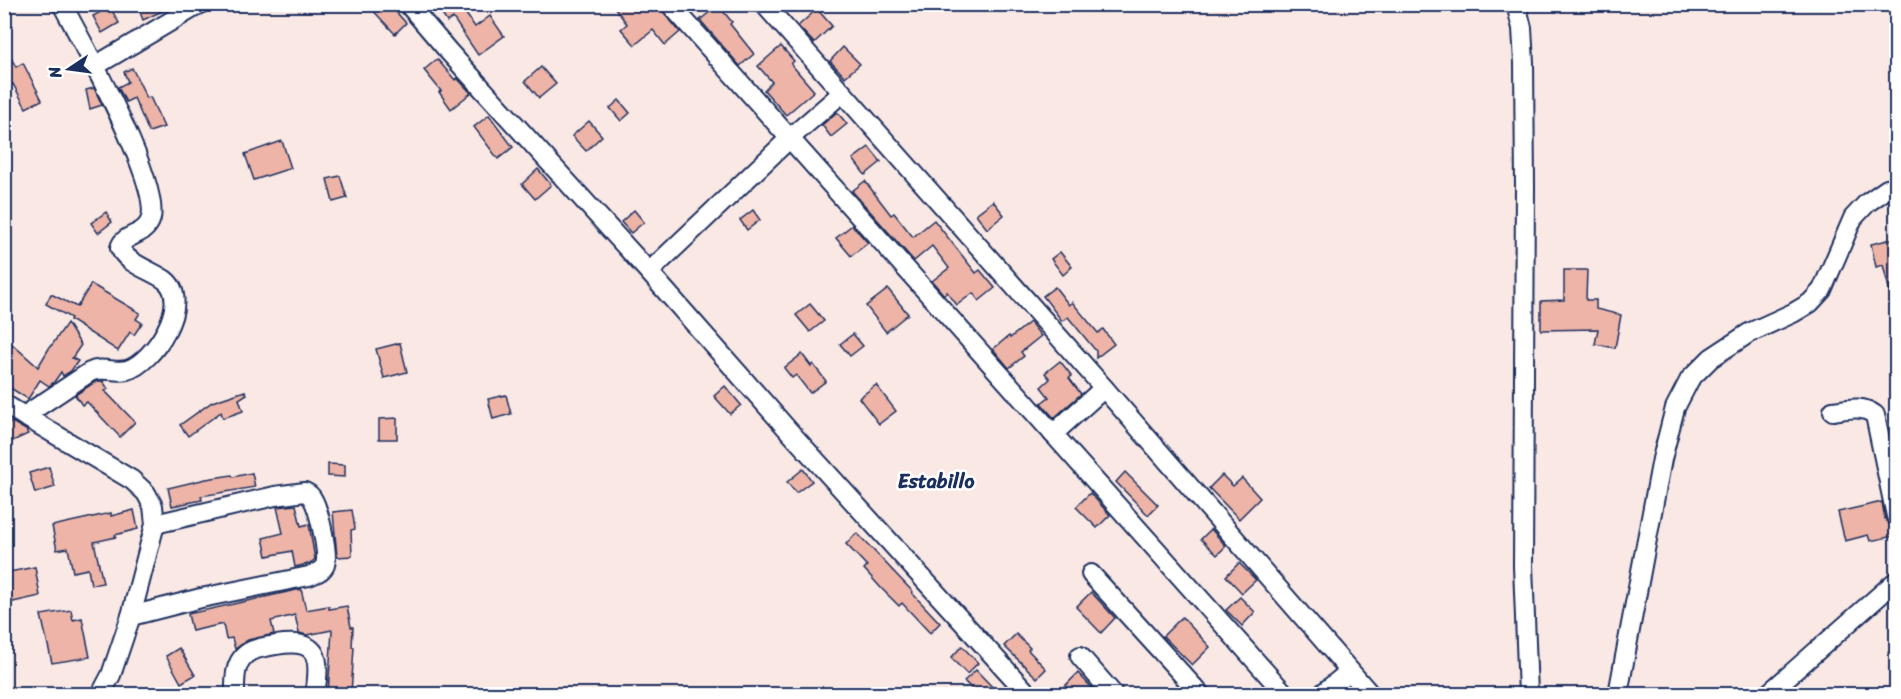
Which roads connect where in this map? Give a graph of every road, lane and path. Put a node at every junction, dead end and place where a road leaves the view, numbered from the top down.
1 (62, 4) edge
2 (200, 4) edge
3 (408, 4) edge
4 (670, 4) edge
5 (764, 4) edge
6 (1516, 4) edge
7 (95, 66) junction
8 (842, 93) junction
9 (790, 138) junction
10 (1896, 187) edge
11 (649, 272) junction
12 (1104, 388) junction
13 (4, 404) edge
14 (1833, 411) dead end
15 (24, 416) junction
16 (1053, 434) junction
17 (1896, 516) edge
18 (155, 524) junction
19 (1091, 574) dead end
20 (1896, 581) edge
21 (131, 616) junction
22 (1080, 656) dead end
23 (1350, 671) junction
24 (101, 694) edge
25 (235, 694) edge
26 (315, 694) edge
27 (1028, 694) edge
28 (1113, 694) edge
29 (1200, 694) edge
30 (1285, 694) edge
31 (1322, 694) edge
32 (1370, 694) edge
33 (1528, 694) edge
34 (1618, 694) edge
35 (1768, 694) edge

1 - 7 street
2 - 7 street
3 - 11 street
4 - 9 street
5 - 8 street
6 - 33 street
7 - 15 street
8 - 9 street
8 - 12 street
9 - 11 street
9 - 16 street
10 - 34 street
11 - 27 street
12 - 16 street
12 - 23 street
13 - 15 street
14 - 17 street
15 - 18 street
16 - 30 street
18 - 21 street
18 - 21 street
19 - 29 street
20 - 35 street
21 - 24 street
22 - 28 street
23 - 31 street
23 - 32 street
25 - 26 street

